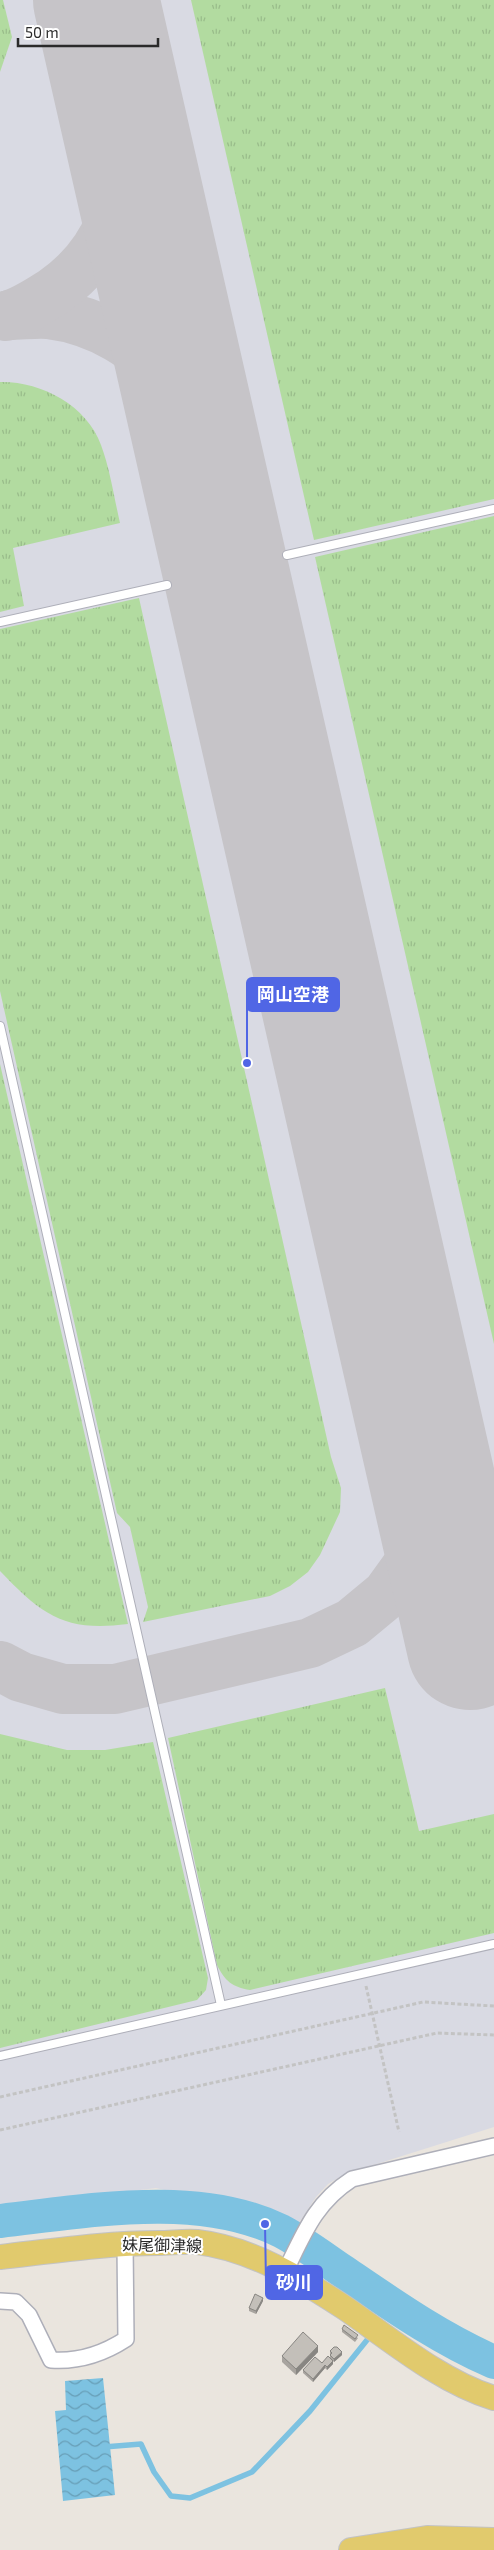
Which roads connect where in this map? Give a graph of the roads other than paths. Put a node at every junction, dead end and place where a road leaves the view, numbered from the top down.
1 (494, 509) edge
2 (287, 555) dead end
3 (167, 585) dead end
4 (0, 622) edge
5 (0, 1026) edge
6 (494, 1944) edge
7 (221, 2005) junction
8 (0, 2056) edge
9 (494, 2146) edge
10 (125, 2243) junction
11 (0, 2257) edge
12 (290, 2263) junction
13 (0, 2301) edge
14 (494, 2398) edge
15 (494, 2540) edge
16 (351, 2550) edge

1 - 2 lane
3 - 4 lane
5 - 7 lane
6 - 7 lane
7 - 8 lane
9 - 12 street
10 - 11 main road, 妹尾御津線
10 - 12 main road, 妹尾御津線
10 - 13 street
12 - 14 main road, 妹尾御津線
15 - 16 main road

